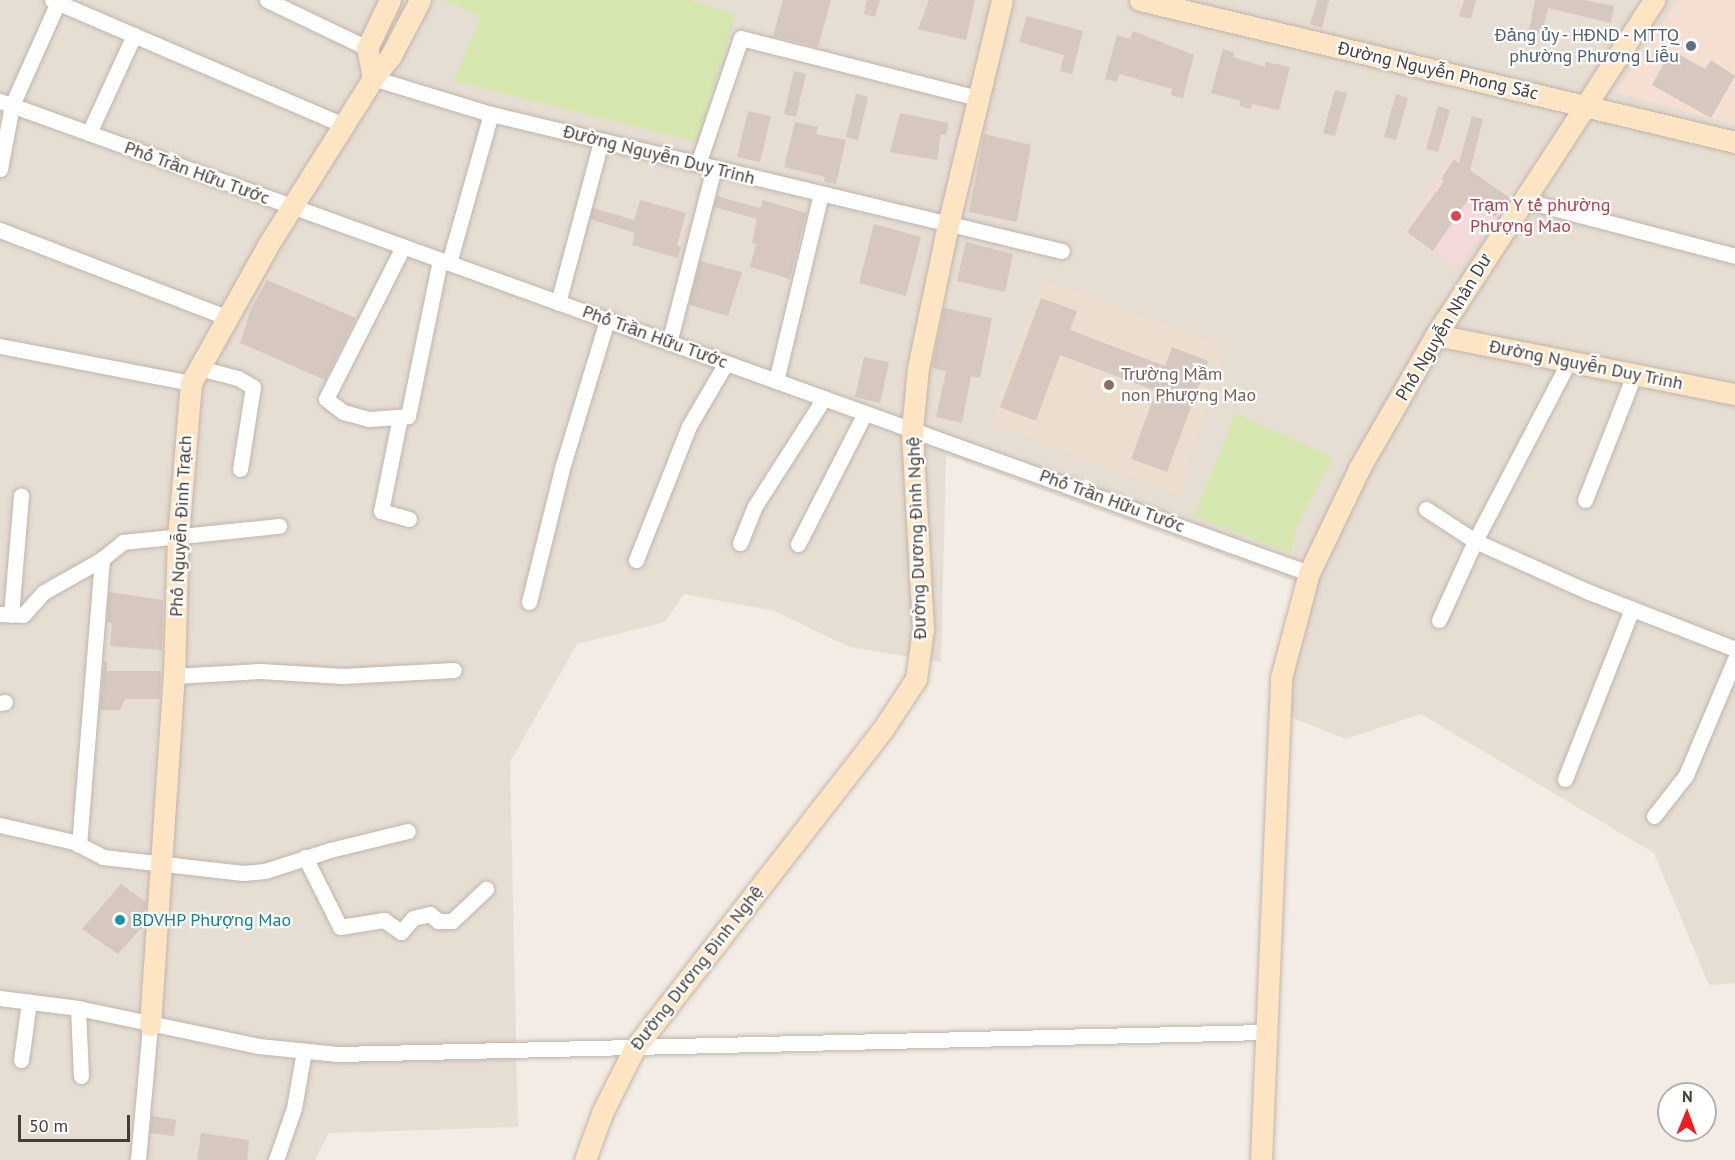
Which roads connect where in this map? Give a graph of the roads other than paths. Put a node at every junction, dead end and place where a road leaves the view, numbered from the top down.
1 (267, 0) edge
2 (390, 0) edge
3 (420, 0) edge
4 (1002, 0) edge
5 (1140, 0) edge
6 (1654, 0) edge
7 (54, 1) edge
8 (134, 35) junction
9 (367, 48) junction
10 (373, 78) junction
11 (978, 98) junction
12 (6, 103) edge
13 (1587, 106) junction
14 (491, 114) junction
15 (344, 125) junction
16 (88, 133) junction
17 (601, 141) junction
18 (1735, 142) edge
19 (698, 164) junction
20 (714, 168) junction
21 (0, 169) edge
22 (821, 194) junction
23 (1522, 200) junction
24 (291, 208) junction
25 (948, 225) junction
26 (0, 230) edge
27 (403, 247) junction
28 (1062, 251) dead end
29 (1735, 256) edge
30 (444, 261) junction
31 (558, 303) junction
32 (226, 317) junction
33 (607, 320) junction
34 (1436, 335) junction
35 (669, 343) junction
36 (0, 346) edge
37 (726, 363) junction
38 (1568, 363) junction
39 (1634, 375) junction
40 (195, 376) junction
41 (776, 381) junction
42 (1735, 394) edge
43 (824, 398) junction
44 (865, 412) junction
45 (400, 417) junction
46 (912, 430) junction
47 (240, 469) dead end
48 (21, 495) dead end
49 (1585, 500) dead end
50 (1426, 508) dead end
51 (409, 519) dead end
52 (279, 526) dead end
53 (178, 537) junction
54 (1475, 541) junction
55 (740, 543) dead end
56 (798, 544) dead end
57 (102, 559) junction
58 (636, 560) dead end
59 (1309, 573) junction
60 (529, 602) dead end
61 (1632, 609) junction
62 (5, 615) edge
63 (1439, 620) dead end
64 (1735, 649) edge
65 (1735, 659) edge
66 (454, 670) dead end
67 (174, 676) junction
68 (1565, 779) dead end
69 (1654, 816) dead end
70 (0, 825) edge
71 (408, 831) dead end
72 (79, 844) junction
73 (305, 857) junction
74 (163, 866) junction
75 (486, 889) dead end
76 (0, 999) edge
77 (29, 1002) junction
78 (78, 1008) junction
79 (150, 1025) junction
80 (1268, 1032) junction
81 (634, 1049) junction
82 (304, 1051) junction
83 (21, 1060) dead end
84 (81, 1076) dead end
85 (138, 1160) edge
86 (276, 1160) edge
87 (585, 1160) edge
88 (1261, 1160) edge

1 - 9 street
2 - 9 street
3 - 10 street, Phố Nguyễn Đình Trạch
4 - 11 street, Đường Dương Đình Nghệ
5 - 13 street, Đường Nguyễn Phong Sắc
6 - 13 street, Phố Nguyễn Nhân Dư
7 - 8 street
7 - 12 street
8 - 15 street
8 - 16 street
9 - 10 street
10 - 14 street, Đường Nguyễn Duy Trinh
10 - 15 street, Phố Nguyễn Đình Trạch
11 - 19 street
11 - 25 street, Đường Dương Đình Nghệ
12 - 16 street, Phố Trần Hữu Tước
12 - 21 street
13 - 18 street, Đường Nguyễn Phong Sắc
13 - 23 street, Phố Nguyễn Nhân Dư
14 - 17 street, Đường Nguyễn Duy Trinh
14 - 30 street
15 - 24 street, Phố Nguyễn Đình Trạch
16 - 24 street, Phố Trần Hữu Tước
17 - 19 street, Đường Nguyễn Duy Trinh
17 - 31 street
19 - 20 street, Đường Nguyễn Duy Trinh
20 - 22 street, Đường Nguyễn Duy Trinh
20 - 35 street
22 - 25 street, Đường Nguyễn Duy Trinh
22 - 41 street
23 - 29 street
23 - 34 street, Phố Nguyễn Nhân Dư
24 - 27 street, Phố Trần Hữu Tước
24 - 32 street, Phố Nguyễn Đình Trạch
25 - 28 street, Đường Nguyễn Duy Trinh
25 - 46 street, Đường Dương Đình Nghệ
26 - 32 street
27 - 30 street, Phố Trần Hữu Tước
27 - 45 street
30 - 31 street, Phố Trần Hữu Tước
30 - 45 street
31 - 33 street, Phố Trần Hữu Tước
32 - 40 street, Phố Nguyễn Đình Trạch
33 - 35 street, Phố Trần Hữu Tước
33 - 60 street
34 - 38 street, Đường Nguyễn Duy Trinh
34 - 59 street, Phố Nguyễn Nhân Dư
35 - 37 street, Phố Trần Hữu Tước
36 - 40 street
37 - 41 street, Phố Trần Hữu Tước
37 - 58 street
38 - 39 street, Đường Nguyễn Duy Trinh
38 - 54 street
39 - 42 street, Đường Nguyễn Duy Trinh
39 - 49 street
40 - 47 street
40 - 53 street, Phố Nguyễn Đình Trạch
41 - 43 street, Phố Trần Hữu Tước
43 - 44 street, Phố Trần Hữu Tước
43 - 55 street
44 - 46 street, Phố Trần Hữu Tước
44 - 56 street
45 - 51 street
46 - 59 street, Phố Trần Hữu Tước
46 - 81 street, Đường Dương Đình Nghệ
48 - 62 street
50 - 54 street
52 - 53 street
53 - 57 street
53 - 67 street, Phố Nguyễn Đình Trạch
54 - 61 street
54 - 63 street
57 - 62 street
57 - 72 street
59 - 80 street, Phố Nguyễn Nhân Dư
61 - 64 street
61 - 68 street
65 - 69 street
66 - 67 street
67 - 74 street, Phố Nguyễn Đình Trạch
70 - 72 street
71 - 73 street
72 - 74 street
73 - 74 street
73 - 75 street
74 - 79 street, Phố Nguyễn Đình Trạch
76 - 77 street
77 - 78 street
77 - 83 street
78 - 79 street
78 - 84 street
79 - 82 street
79 - 85 street
80 - 81 street
80 - 88 street, Phố Nguyễn Nhân Dư
81 - 82 street
81 - 87 street, Đường Dương Đình Nghệ
82 - 86 street

